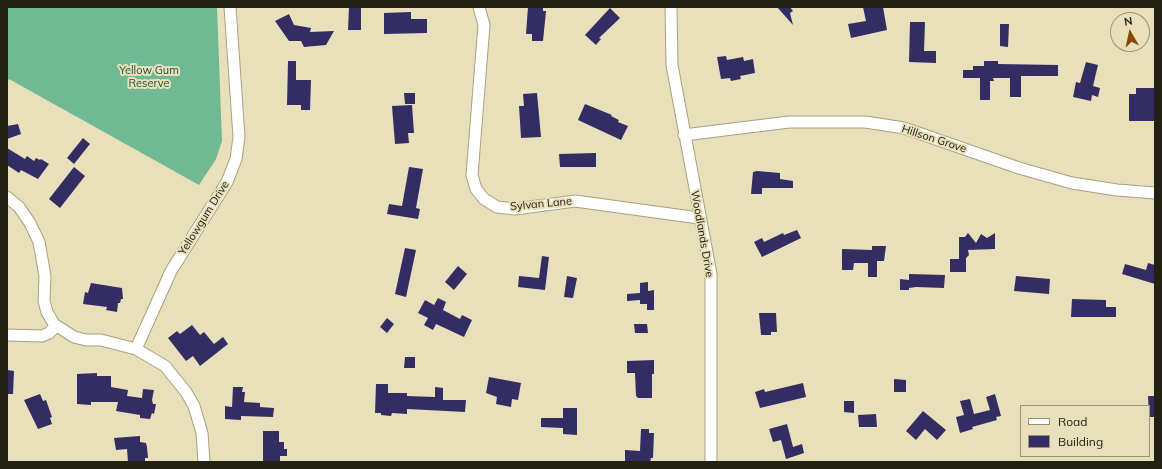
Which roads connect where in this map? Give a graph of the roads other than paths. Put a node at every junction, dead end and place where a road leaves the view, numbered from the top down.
1 (230, 7) edge
2 (479, 7) edge
3 (671, 7) edge
4 (684, 135) junction
5 (1155, 192) edge
6 (7, 197) edge
7 (699, 218) junction
8 (56, 326) junction
9 (7, 335) edge
10 (136, 349) junction
11 (204, 462) edge
12 (711, 462) edge

1 - 10 street, Yellowgum Drive
2 - 7 street, Sylvan Lane
3 - 4 street, Woodlands Drive
4 - 5 street, Hillson Grove
4 - 7 street, Woodlands Drive
6 - 8 street
7 - 12 street, Woodlands Drive
8 - 9 street
8 - 10 street
10 - 11 street

